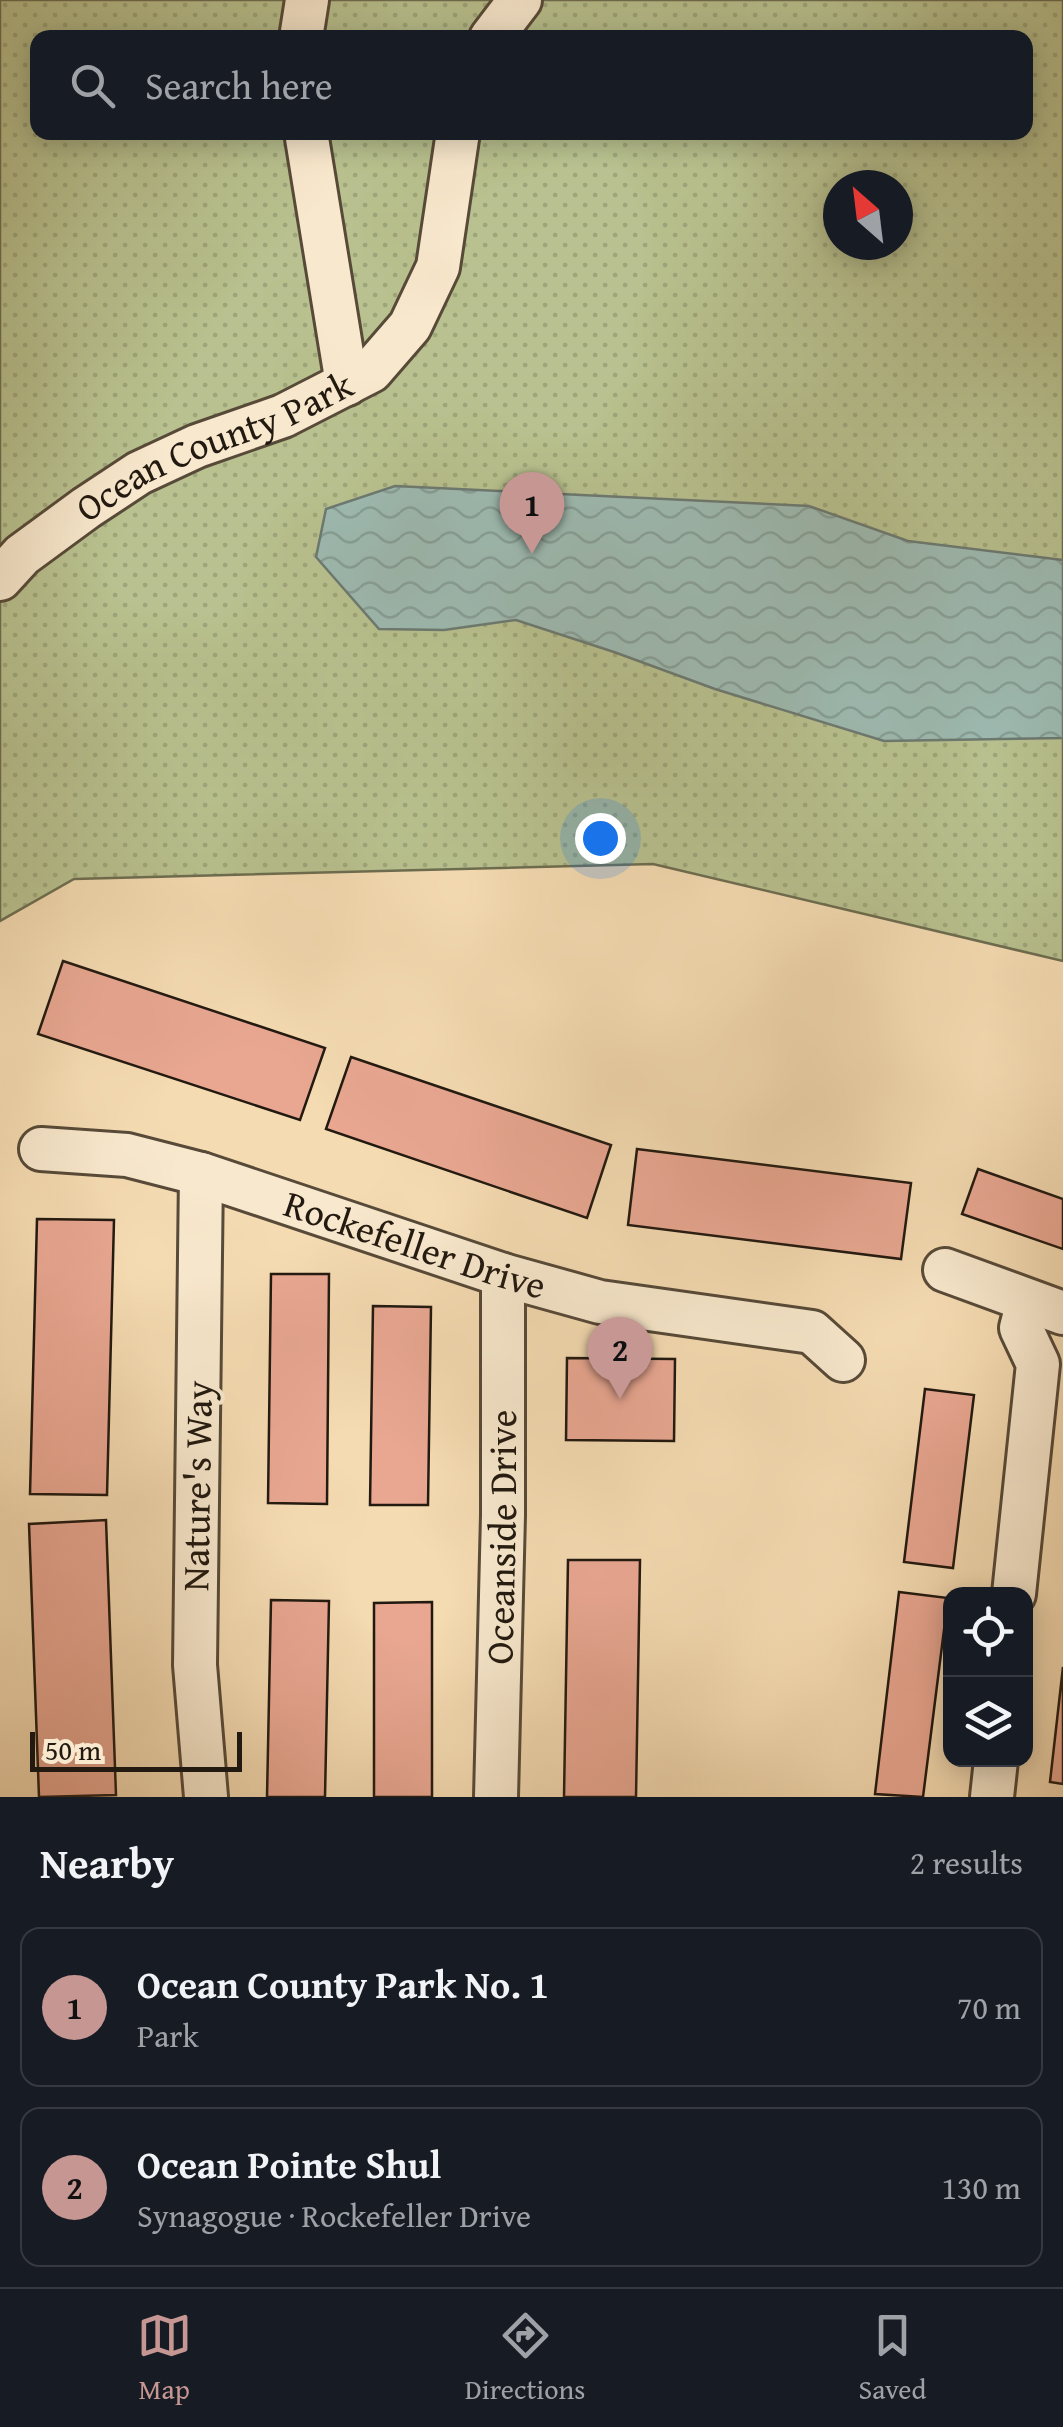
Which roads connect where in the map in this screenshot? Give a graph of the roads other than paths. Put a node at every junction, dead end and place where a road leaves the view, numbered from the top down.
1 (307, 0) edge
2 (520, 0) edge
3 (302, 30) edge
4 (497, 30) edge
5 (307, 140) edge
6 (457, 140) edge
7 (346, 384) junction
8 (0, 578) edge
9 (41, 1149) dead end
10 (201, 1174) junction
11 (945, 1270) dead end
12 (503, 1275) junction
13 (1046, 1307) edge
14 (843, 1360) dead end
15 (1015, 1587) edge
16 (995, 1767) edge
17 (206, 1797) edge
18 (496, 1797) edge
19 (992, 1797) edge

1 - 3 street
2 - 4 street
5 - 7 street
6 - 7 street, Ocean County Park
7 - 8 street, Ocean County Park
9 - 10 street, Rockefeller Drive
10 - 12 street, Rockefeller Drive
10 - 17 street, Nature's Way
11 - 13 street
12 - 14 street, Rockefeller Drive
12 - 18 street, Oceanside Drive
13 - 15 street
16 - 19 street

